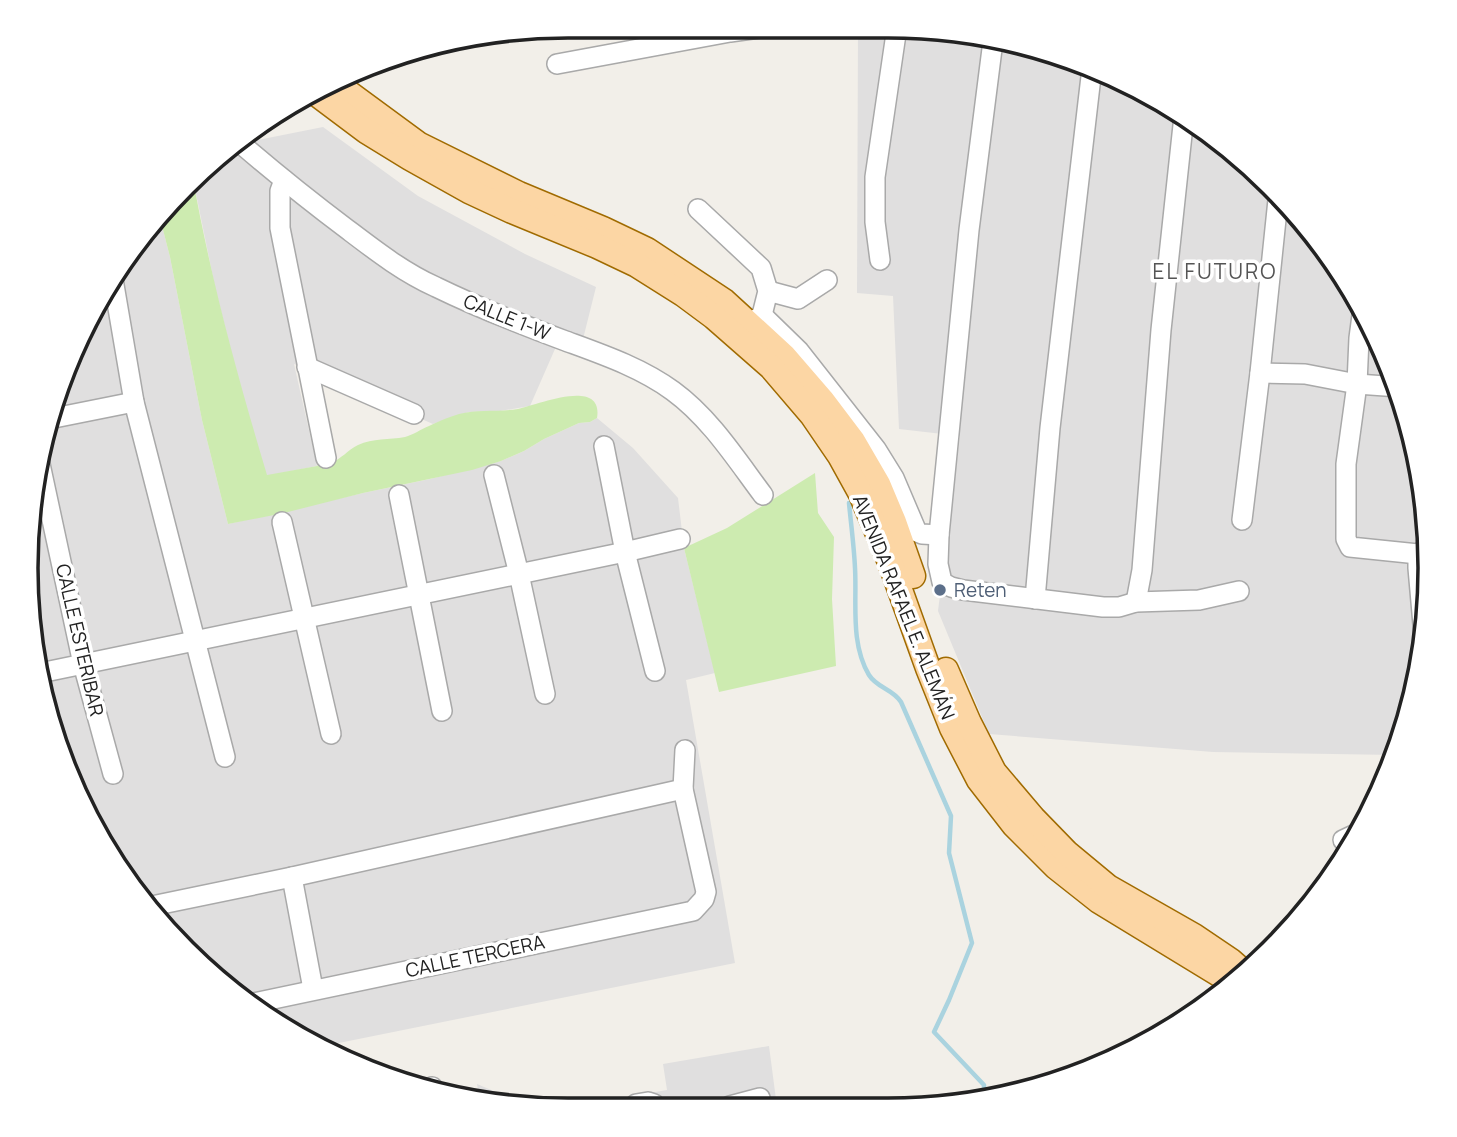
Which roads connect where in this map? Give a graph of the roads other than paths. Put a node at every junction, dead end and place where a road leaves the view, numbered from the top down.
1 (684, 38) edge
2 (895, 38) edge
3 (992, 49) edge
4 (557, 64) dead end
5 (1091, 79) edge
6 (343, 89) edge
7 (323, 99) edge
8 (1183, 128) edge
9 (246, 148) edge
10 (284, 180) junction
11 (698, 209) dead end
12 (1277, 209) edge
13 (880, 260) dead end
14 (827, 280) dead end
15 (768, 291) junction
16 (116, 294) edge
17 (756, 319) junction
18 (1360, 328) edge
19 (307, 367) junction
20 (1260, 373) junction
21 (1357, 384) junction
22 (1386, 386) edge
23 (134, 402) junction
24 (414, 414) dead end
25 (61, 416) edge
26 (604, 446) dead end
27 (326, 458) dead end
28 (494, 475) dead end
29 (45, 487) edge
30 (399, 495) dead end
31 (763, 495) dead end
32 (1242, 520) dead end
33 (282, 523) dead end
34 (939, 535) junction
35 (680, 539) dead end
36 (1417, 551) edge
37 (625, 552) junction
38 (519, 574) junction
39 (1239, 591) dead end
40 (418, 595) junction
41 (1035, 598) junction
42 (1136, 602) junction
43 (304, 618) junction
44 (194, 641) junction
45 (83, 664) junction
46 (49, 671) edge
47 (655, 671) dead end
48 (545, 694) dead end
49 (442, 711) dead end
50 (331, 734) dead end
51 (684, 750) dead end
52 (225, 757) dead end
53 (113, 774) dead end
54 (683, 789) junction
55 (292, 877) junction
56 (159, 905) edge
57 (1238, 967) edge
58 (1224, 978) edge
59 (313, 989) junction
60 (262, 1000) edge

1 - 4 street
2 - 13 street
3 - 34 street
5 - 41 street
6 - 17 main road, AVENIDA RAFAEL E. ALEMÁN
7 - 58 main road, AVENIDA RAFAEL E. ALEMÁN
8 - 42 street
9 - 10 street, CALLE 1-W
10 - 19 street
10 - 31 street, CALLE 1-W
11 - 15 street
12 - 20 street
14 - 15 street
15 - 17 street
16 - 23 street
17 - 34 street
17 - 57 main road, AVENIDA RAFAEL E. ALEMÁN
18 - 21 street
19 - 24 street
19 - 27 street
20 - 21 street
20 - 32 street
21 - 22 street
21 - 36 street
23 - 25 street
23 - 44 street
26 - 37 street
28 - 38 street
29 - 45 street, CALLE ESTERIBAR
30 - 40 street
33 - 43 street
34 - 41 street
35 - 37 street
37 - 38 street
37 - 47 street
38 - 40 street
38 - 48 street
39 - 42 street
40 - 43 street
40 - 49 street
41 - 42 street
43 - 44 street
43 - 50 street
44 - 45 street
44 - 52 street
45 - 46 street
45 - 53 street, CALLE ESTERIBAR
51 - 54 street
54 - 55 street
54 - 59 street, CALLE TERCERA
55 - 56 street
55 - 59 street
59 - 60 street, CALLE TERCERA

